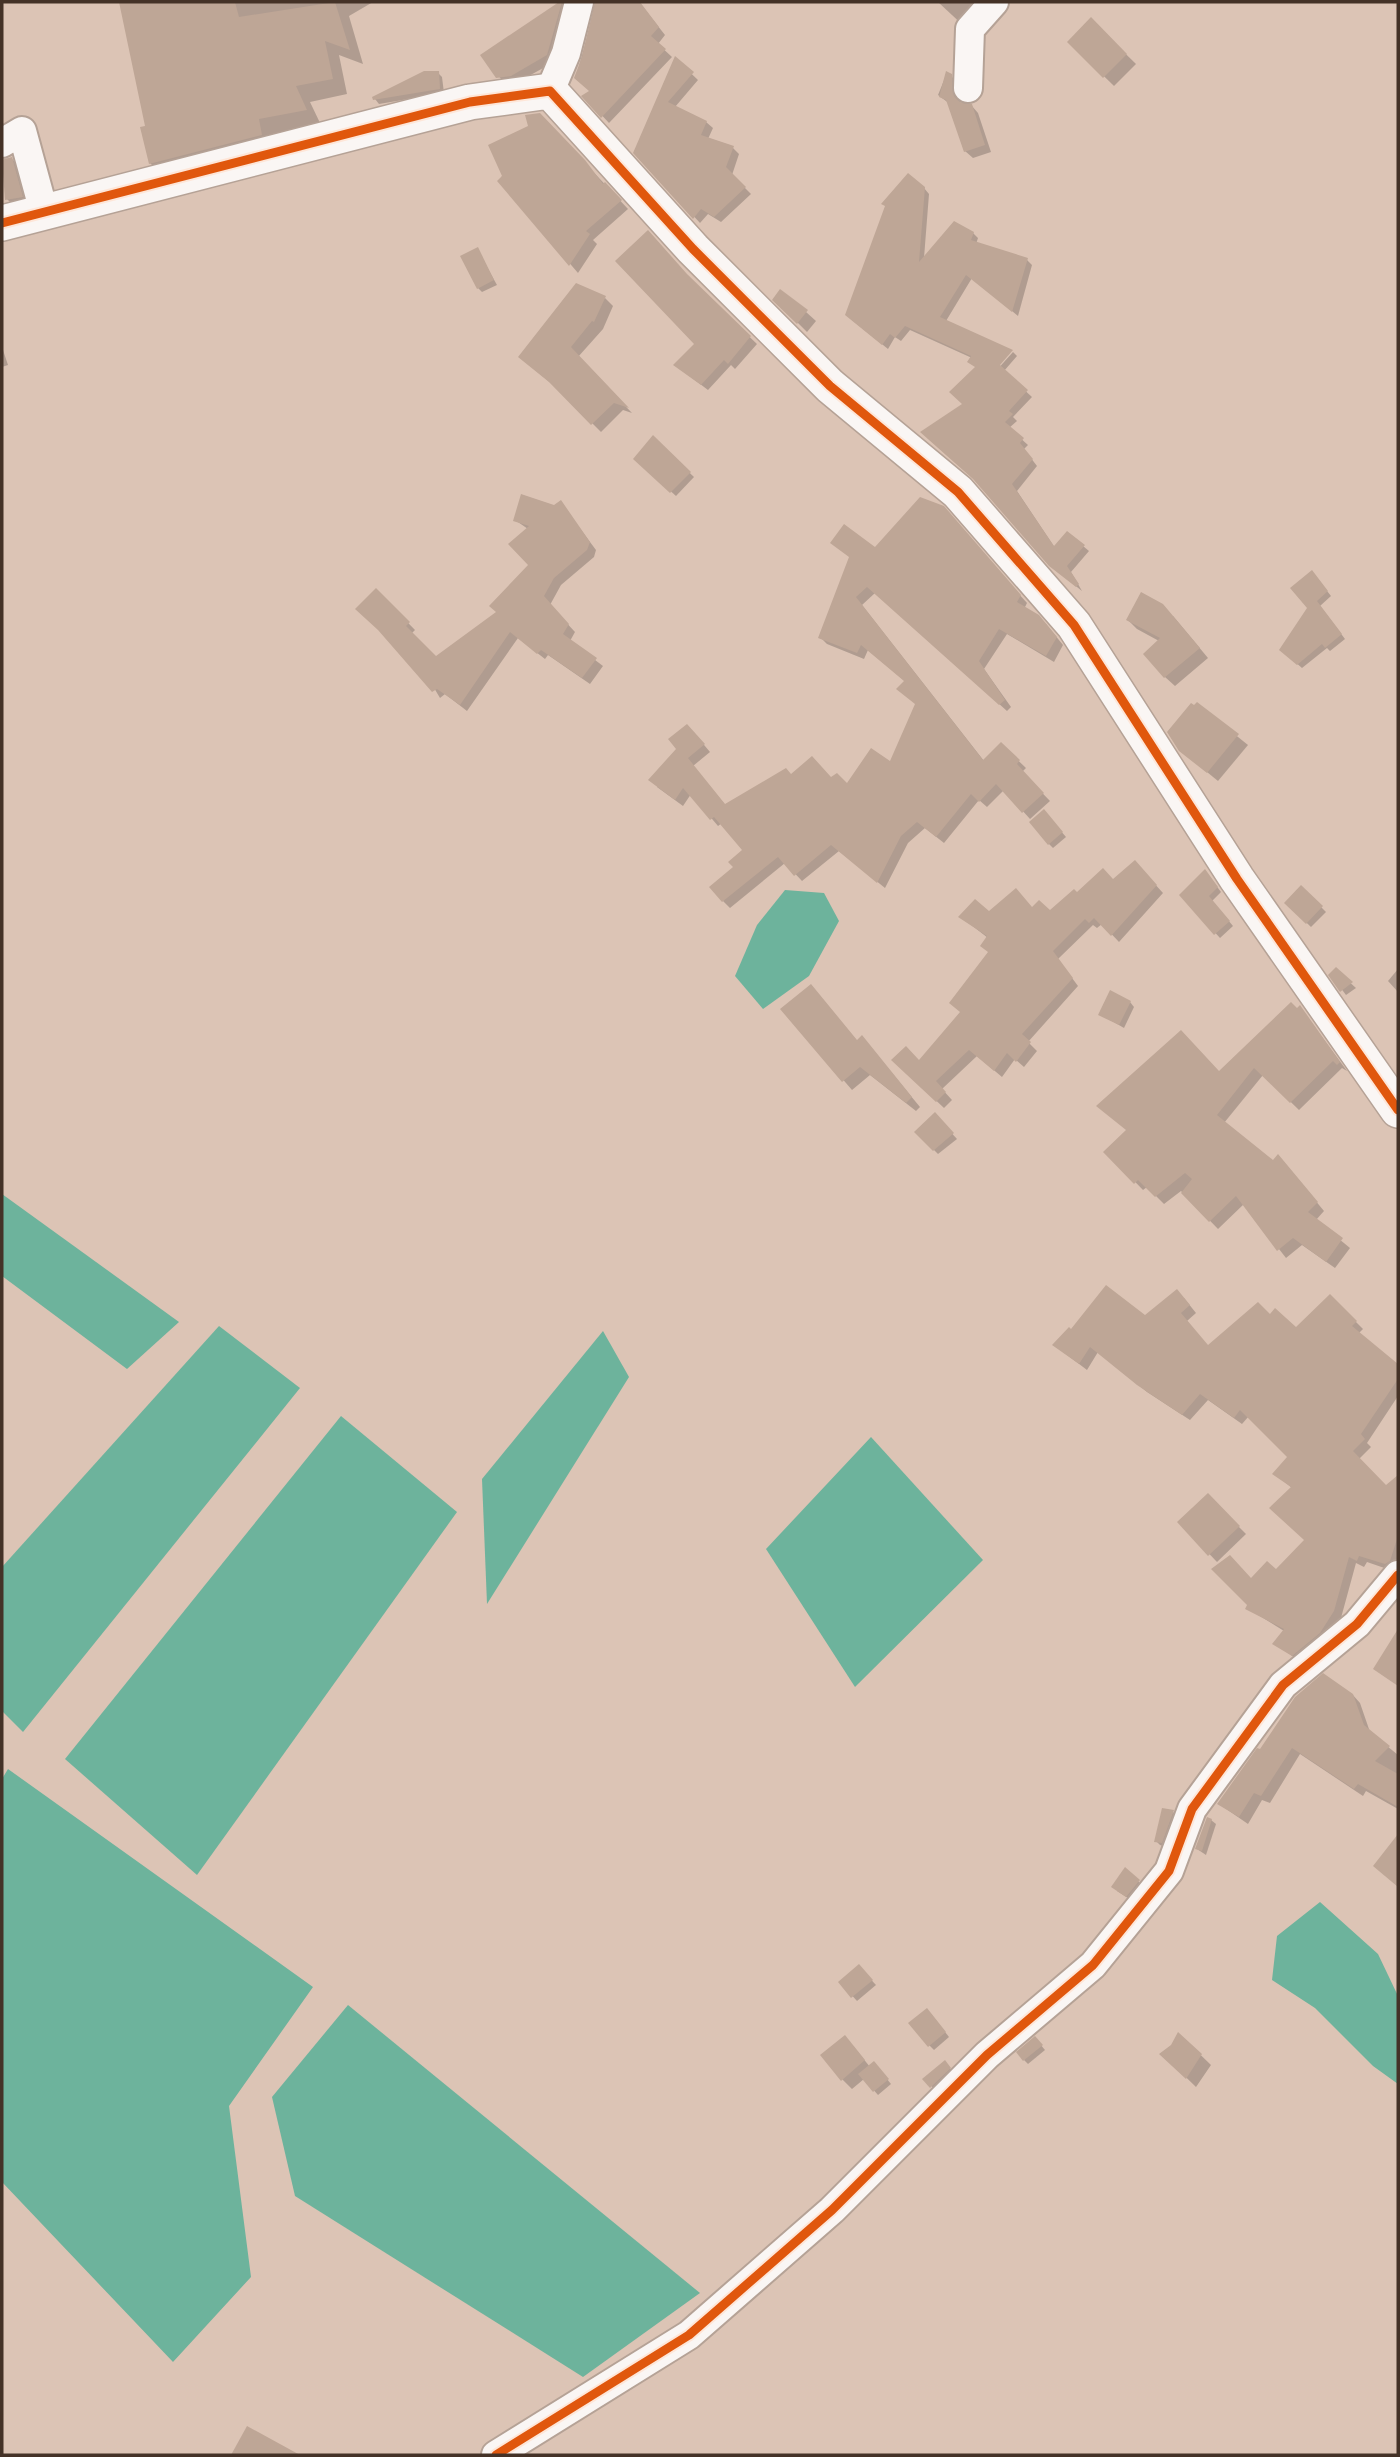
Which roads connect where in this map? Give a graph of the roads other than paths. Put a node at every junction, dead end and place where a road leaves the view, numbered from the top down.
1 (579, 2) edge
2 (994, 2) edge
3 (968, 88) dead end
4 (550, 91) junction
5 (2, 143) edge
6 (44, 212) junction
7 (2, 223) edge
8 (1398, 1110) edge
9 (1398, 1575) edge
10 (496, 2455) edge

1 - 4 street
2 - 3 street
4 - 6 street
4 - 8 street
5 - 6 street
6 - 7 street
9 - 10 street

